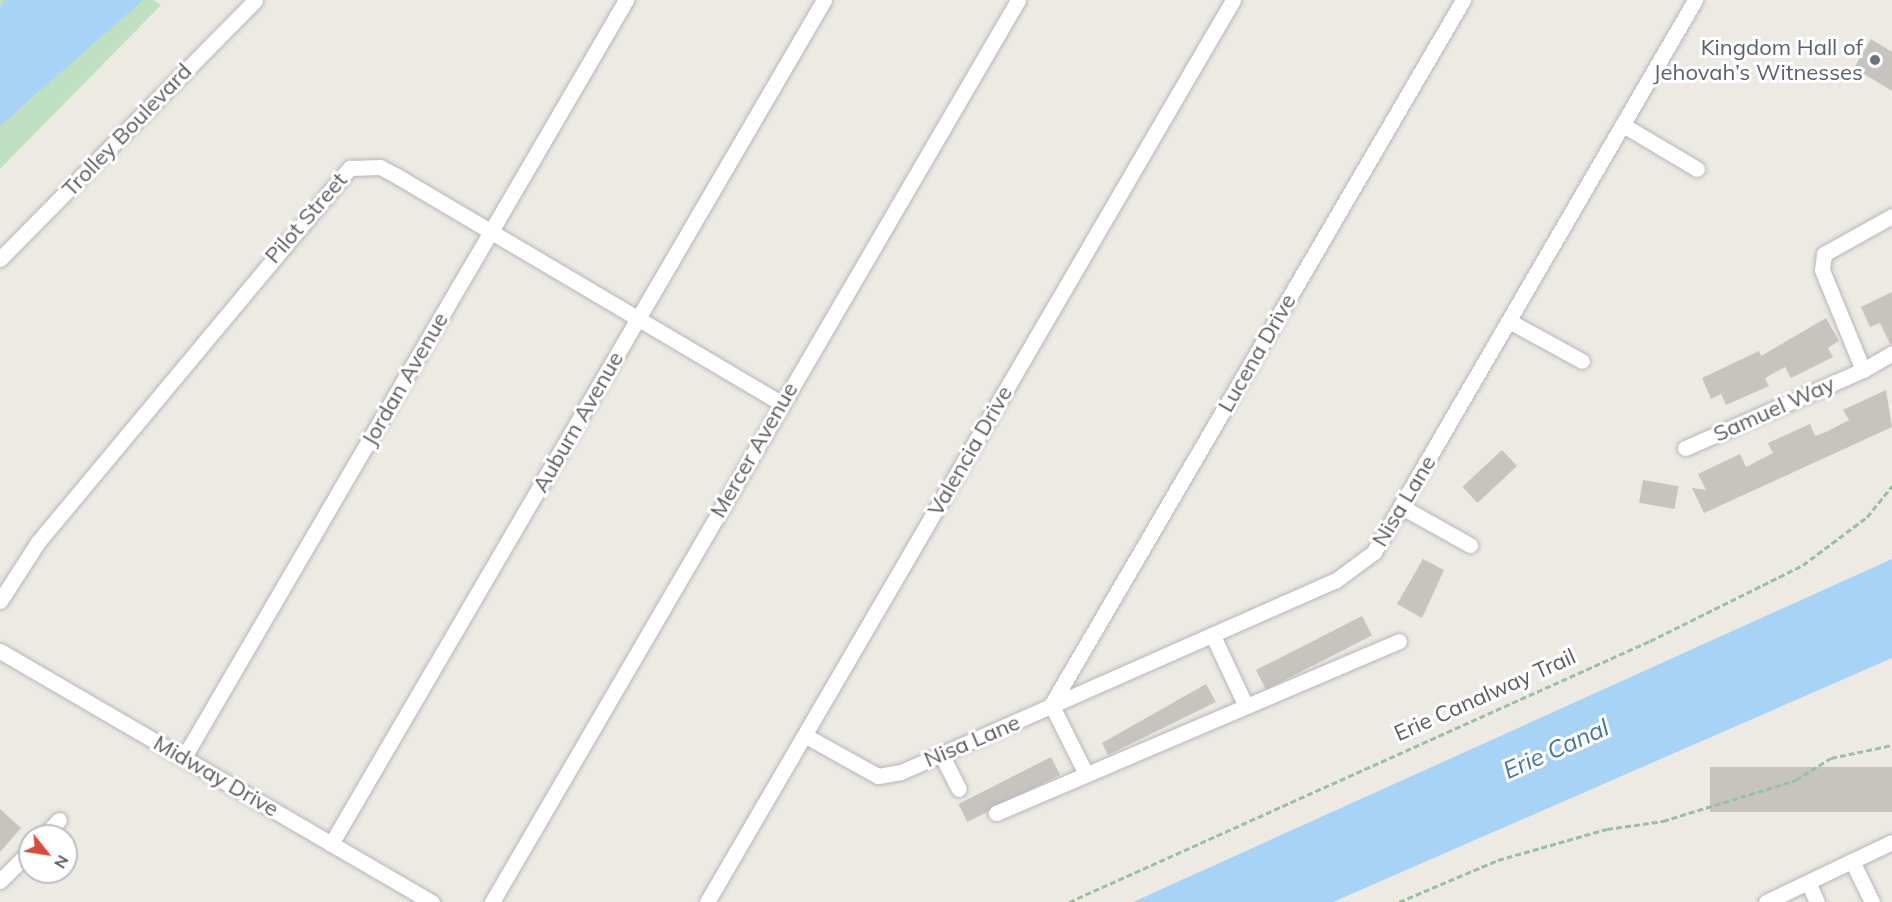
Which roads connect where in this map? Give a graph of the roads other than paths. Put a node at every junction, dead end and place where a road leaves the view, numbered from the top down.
1 (255, 0) edge
2 (626, 0) edge
3 (824, 0) edge
4 (1018, 0) edge
5 (1233, 0) edge
6 (1463, 0) edge
7 (1695, 0) edge
8 (1623, 124) junction
9 (1696, 169) dead end
10 (1892, 216) edge
11 (491, 232) junction
12 (0, 259) edge
13 (639, 319) junction
14 (1509, 321) junction
15 (1892, 353) edge
16 (1582, 361) dead end
17 (1863, 370) junction
18 (781, 403) junction
19 (1685, 448) dead end
20 (1402, 507) junction
21 (1470, 545) dead end
22 (0, 601) edge
23 (1213, 636) junction
24 (1399, 641) dead end
25 (0, 651) edge
26 (1051, 706) junction
27 (1246, 706) junction
28 (806, 736) junction
29 (941, 754) junction
30 (184, 757) junction
31 (1086, 774) junction
32 (959, 789) dead end
33 (996, 813) dead end
34 (59, 820) dead end
35 (55, 824) edge
36 (1892, 842) edge
37 (331, 844) junction
38 (1852, 861) junction
39 (18, 862) edge
40 (0, 881) edge
41 (1808, 882) junction
42 (432, 902) edge
43 (492, 902) edge
44 (707, 902) edge
45 (1766, 902) edge
46 (1817, 902) edge
47 (1872, 902) edge

1 - 12 street, Trolley Boulevard
2 - 11 street, Jordan Avenue
3 - 13 street, Auburn Avenue
4 - 18 street, Mercer Avenue
5 - 28 street, Valencia Drive
6 - 26 street, Lucena Drive
7 - 8 street, Nisa Lane
8 - 9 street
8 - 14 street, Nisa Lane
10 - 17 street, Samuel Way
11 - 13 street, Pilot Street
11 - 22 street, Pilot Street
11 - 30 street, Jordan Avenue
13 - 18 street, Pilot Street
13 - 37 street, Auburn Avenue
14 - 16 street
14 - 20 street, Nisa Lane
15 - 17 street, Samuel Way
17 - 19 street, Samuel Way
18 - 43 street, Mercer Avenue
20 - 21 street
20 - 23 street, Nisa Lane
23 - 26 street, Nisa Lane
23 - 27 street
24 - 27 street
25 - 30 street, Midway Drive
26 - 29 street, Nisa Lane
26 - 31 street
27 - 31 street
28 - 29 street, Nisa Lane
28 - 44 street, Valencia Drive
29 - 32 street
30 - 37 street, Midway Drive
31 - 33 street
34 - 35 street
36 - 38 street
37 - 42 street, Midway Drive
38 - 41 street
38 - 47 street
39 - 40 street
41 - 45 street
41 - 46 street

